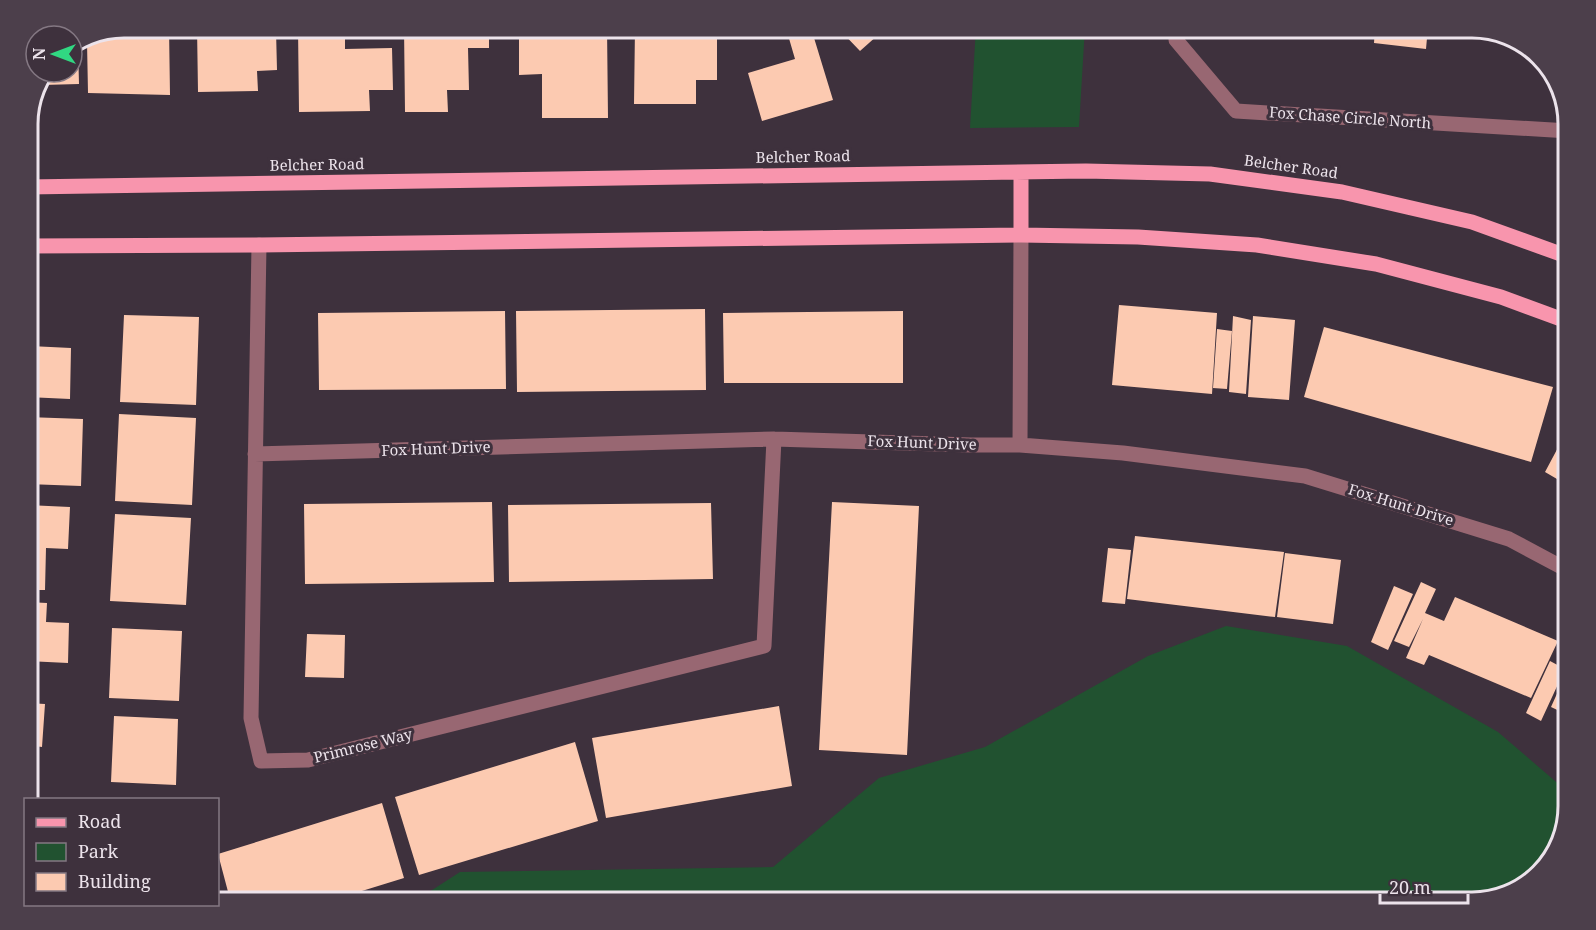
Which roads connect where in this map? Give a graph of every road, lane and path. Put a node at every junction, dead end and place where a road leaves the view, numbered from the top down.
1 (1176, 38) edge
2 (1558, 130) edge
3 (1021, 172) junction
4 (38, 187) edge
5 (1021, 235) junction
6 (259, 245) junction
7 (38, 246) edge
8 (1558, 253) edge
9 (1558, 318) edge
10 (774, 439) junction
11 (1020, 445) junction
12 (255, 454) junction
13 (1558, 564) edge

1 - 2 street, Fox Chase Circle North
3 - 4 main road, Belcher Road
3 - 5 main road
3 - 8 main road, Belcher Road
5 - 6 main road
5 - 9 main road
5 - 11 street
6 - 7 main road
6 - 12 street, Primrose Way
10 - 11 street, Fox Hunt Drive
10 - 12 street, Fox Hunt Drive
10 - 12 street, Primrose Way
11 - 13 street, Fox Hunt Drive

